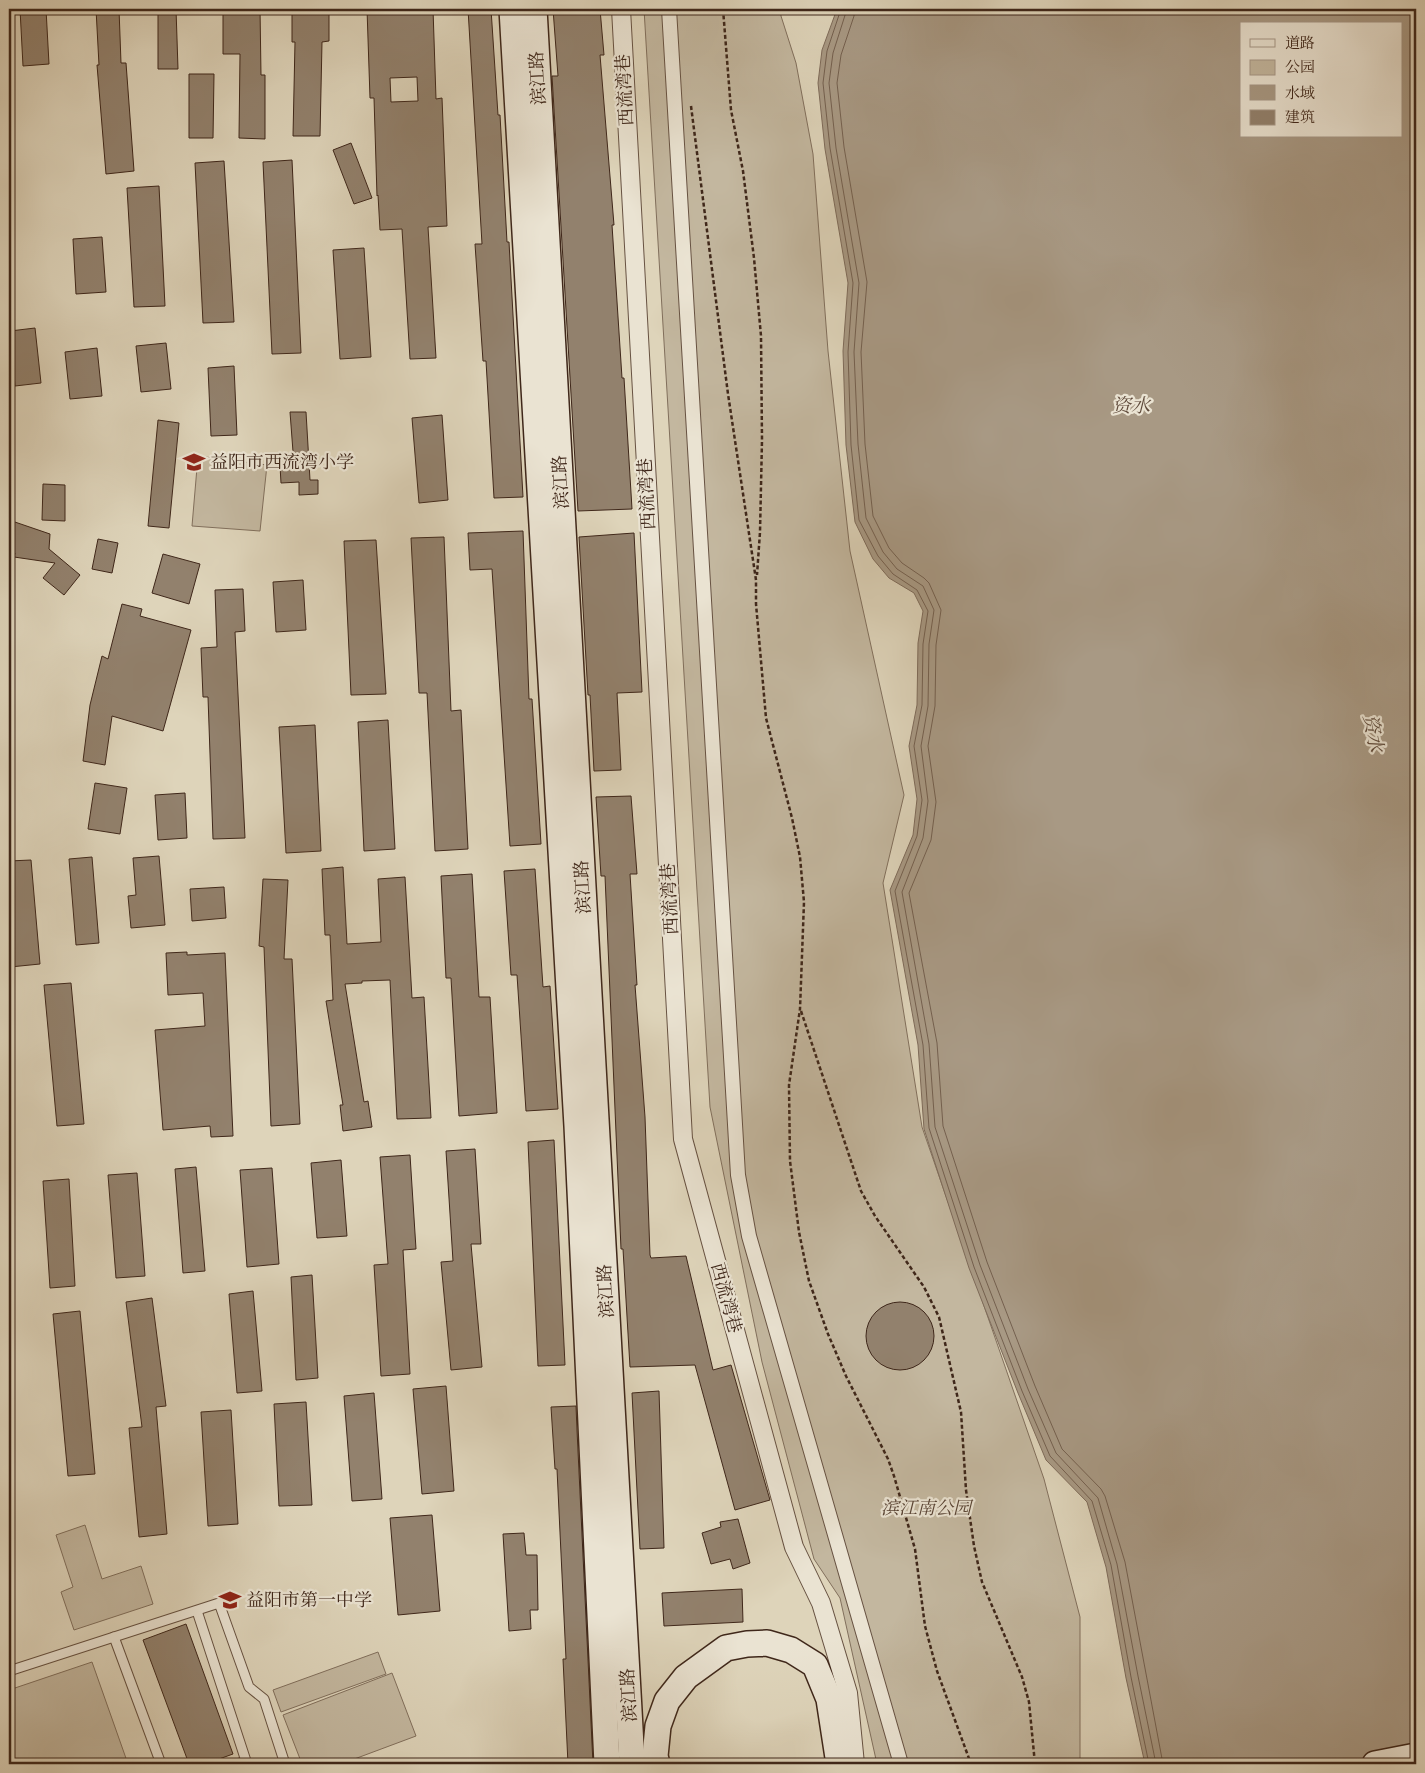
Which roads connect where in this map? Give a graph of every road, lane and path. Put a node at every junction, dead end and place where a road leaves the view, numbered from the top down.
1 (512, 9) edge
2 (534, 9) edge
3 (621, 9) edge
4 (669, 9) edge
5 (723, 9) edge
6 (691, 104) dead end
7 (756, 580) junction
8 (800, 1009) junction
9 (197, 1611) junction
10 (114, 1637) junction
11 (9, 1671) edge
12 (1416, 1756) edge
13 (161, 1764) edge
14 (237, 1764) edge
15 (284, 1764) edge
16 (607, 1764) edge
17 (632, 1764) edge
18 (657, 1764) edge
19 (839, 1764) edge
20 (855, 1764) edge
21 (901, 1764) edge
22 (971, 1764) edge
23 (1035, 1764) edge
24 (1375, 1764) edge

1 - 16 main road, 滨江路
2 - 17 main road, 滨江路
3 - 20 street, 西流湾巷
4 - 21 street
5 - 7 path
6 - 7 path
7 - 8 path
8 - 22 path
8 - 23 path
9 - 10 lane
9 - 14 lane
9 - 15 lane
10 - 11 lane
10 - 13 lane
12 - 24 main road
18 - 19 main road

